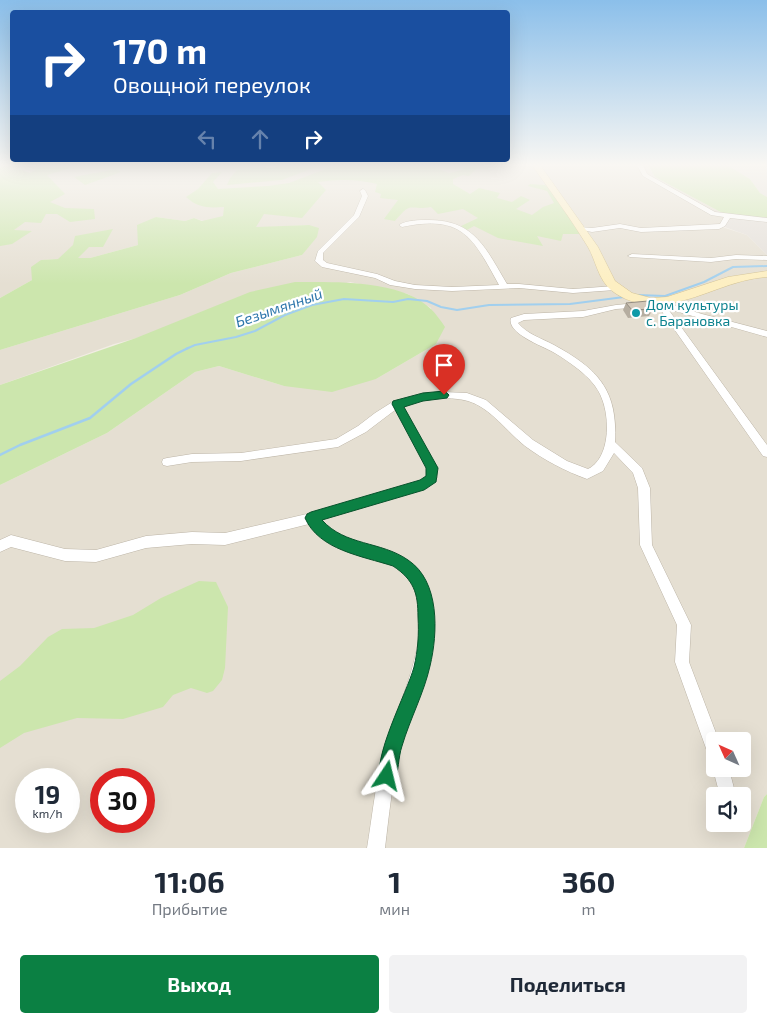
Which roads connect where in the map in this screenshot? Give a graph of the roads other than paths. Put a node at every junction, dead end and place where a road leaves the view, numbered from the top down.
1 (363, 205) edge
2 (564, 205) edge
3 (696, 205) edge
4 (728, 216) junction
5 (767, 220) edge
6 (402, 225) dead end
7 (580, 228) junction
8 (632, 256) dead end
9 (767, 258) edge
10 (767, 274) edge
11 (504, 286) junction
12 (615, 288) junction
13 (659, 303) junction
14 (767, 334) edge
15 (397, 404) junction
16 (610, 442) junction
17 (767, 453) edge
18 (167, 462) dead end
19 (311, 518) junction
20 (0, 546) edge
21 (708, 732) edge
22 (376, 848) edge

1 - 11 street
2 - 7 street
3 - 4 street
4 - 5 street
4 - 7 street
6 - 11 street
7 - 12 street
8 - 9 street
10 - 13 street
11 - 12 street
12 - 13 street
13 - 14 street
13 - 16 street
13 - 17 street
15 - 16 street
15 - 18 street
15 - 19 street
16 - 21 street
19 - 20 street
19 - 22 street

